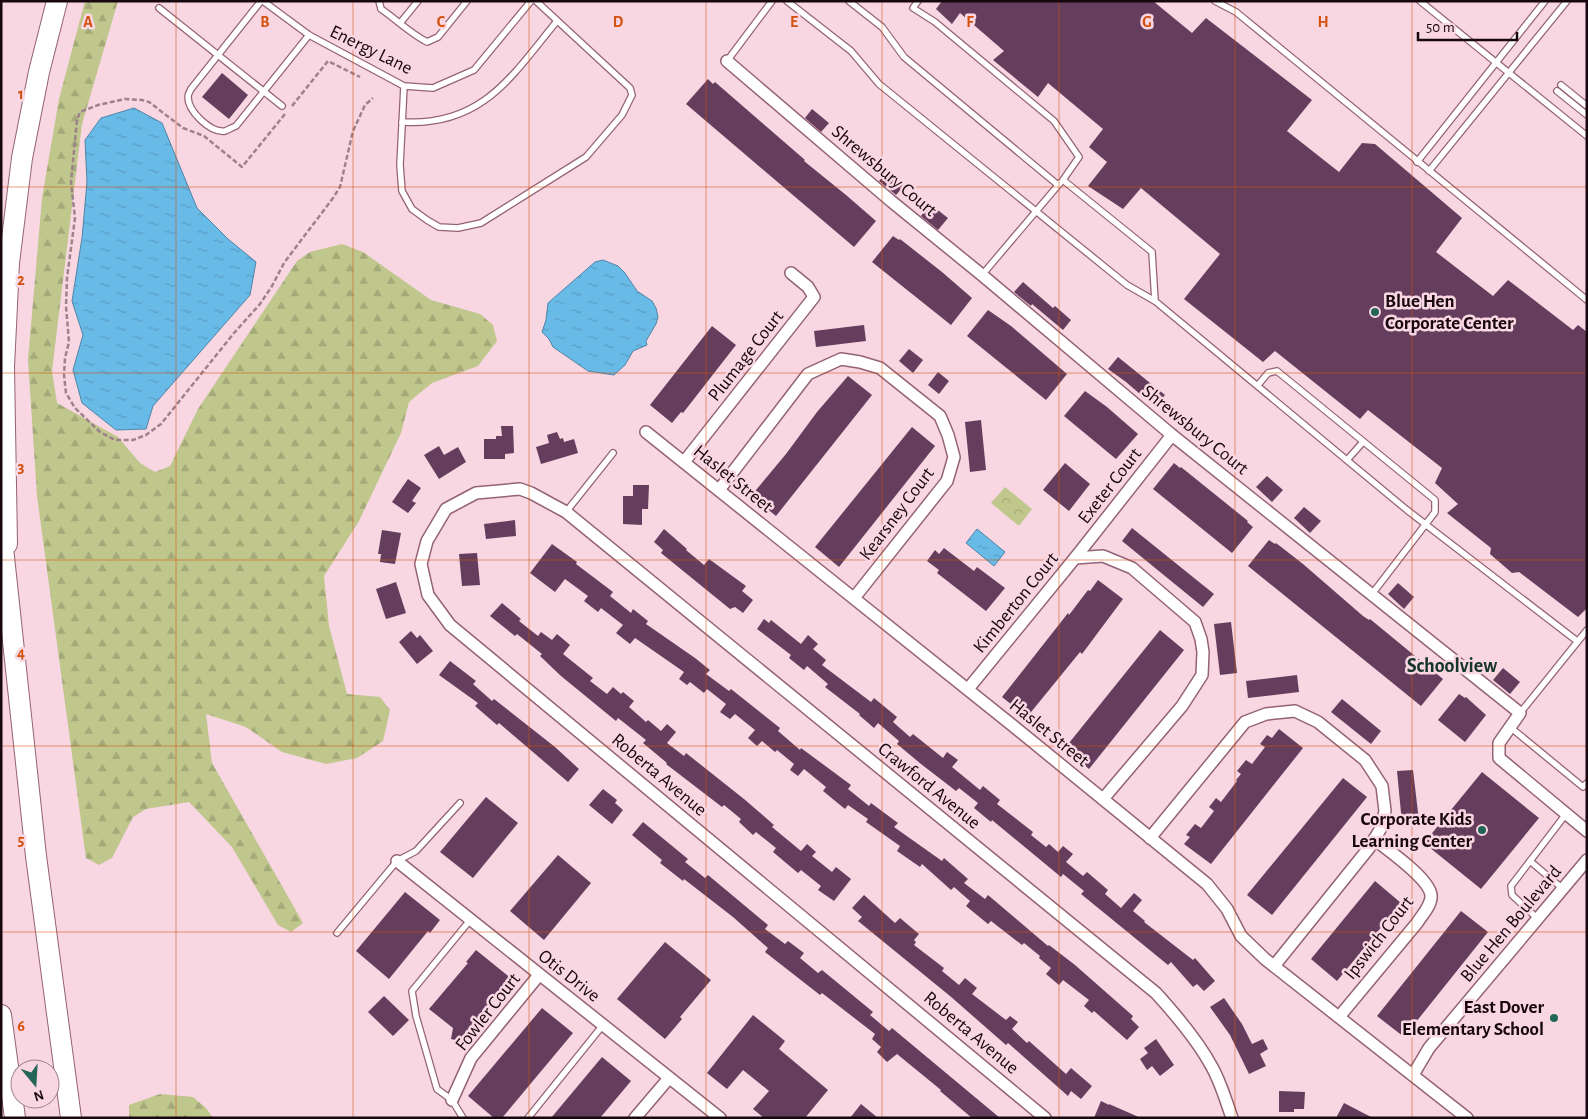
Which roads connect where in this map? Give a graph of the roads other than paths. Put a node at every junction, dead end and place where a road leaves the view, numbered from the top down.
1 (57, 1) edge
2 (262, 1) edge
3 (379, 1) edge
4 (418, 1) edge
5 (467, 1) edge
6 (531, 1) edge
7 (536, 1) edge
8 (772, 1) edge
9 (786, 1) edge
10 (849, 1) edge
11 (918, 1) edge
12 (1215, 1) edge
13 (1420, 1) edge
14 (1545, 1) edge
15 (1567, 1) edge
16 (159, 8) dead end
17 (557, 21) junction
18 (400, 22) junction
19 (309, 35) junction
20 (218, 55) junction
21 (727, 61) joint
22 (1496, 63) junction
23 (1508, 73) junction
24 (1561, 85) dead end
25 (404, 86) junction
26 (264, 91) junction
27 (1557, 91) dead end
28 (282, 106) dead end
29 (1587, 106) edge
30 (1587, 115) edge
31 (402, 122) junction
32 (1587, 136) edge
33 (1417, 162) junction
34 (1429, 171) junction
35 (1063, 180) junction
36 (1058, 185) junction
37 (1036, 211) junction
38 (791, 273) dead end
39 (982, 275) junction
40 (1587, 300) edge
41 (1155, 301) junction
42 (1258, 385) junction
43 (646, 432) dead end
44 (1172, 435) junction
45 (1363, 442) junction
46 (613, 453) dead end
47 (1347, 460) junction
48 (684, 462) junction
49 (719, 490) junction
50 (566, 512) junction
51 (1426, 525) junction
52 (1, 529) edge
53 (1075, 558) junction
54 (7, 586) junction
55 (1372, 594) junction
56 (854, 598) junction
57 (1587, 630) edge
58 (1577, 641) junction
59 (968, 690) junction
60 (1520, 713) junction
61 (1510, 727) junction
62 (1587, 783) edge
63 (1103, 800) junction
64 (460, 804) dead end
65 (1566, 814) junction
66 (1587, 831) edge
67 (1150, 838) junction
68 (1374, 839) junction
69 (1587, 860) edge
70 (397, 861) junction
71 (1530, 861) junction
72 (1563, 889) junction
73 (471, 919) junction
74 (1538, 919) junction
75 (337, 933) dead end
76 (1274, 966) junction
77 (539, 975) junction
78 (1, 1015) edge
79 (1339, 1017) junction
80 (603, 1025) junction
81 (1414, 1075) junction
82 (669, 1078) junction
83 (452, 1100) junction
84 (15, 1118) edge
85 (71, 1118) edge
86 (463, 1118) edge
87 (528, 1118) edge
88 (634, 1118) edge
89 (720, 1118) edge
90 (1045, 1118) edge
91 (1232, 1118) edge
92 (1467, 1118) edge

1 - 54 highway
2 - 19 lane, Energy Lane
2 - 20 lane
3 - 18 lane
4 - 18 lane
5 - 18 lane
6 - 25 lane, Energy Lane
7 - 17 lane
8 - 21 lane
9 - 37 lane
10 - 36 lane
11 - 35 lane
12 - 33 lane
13 - 22 lane
14 - 22 lane
15 - 23 lane
16 - 20 lane
17 - 31 lane
17 - 31 lane
19 - 25 lane, Energy Lane
19 - 26 lane
20 - 26 lane
20 - 26 lane
21 - 39 street, Shrewsbury Court
22 - 23 lane
22 - 33 lane
23 - 32 lane
23 - 34 lane
24 - 29 lane
25 - 31 lane
26 - 28 lane
27 - 30 lane
33 - 34 lane
34 - 40 lane
35 - 36 lane
35 - 41 lane
36 - 37 lane
37 - 39 lane
37 - 41 lane
38 - 48 street, Plumage Court
39 - 44 street, Shrewsbury Court
41 - 42 lane
42 - 45 lane
42 - 47 lane
43 - 48 street, Haslet Street
44 - 53 street, Exeter Court
44 - 55 street, Shrewsbury Court
45 - 47 lane
45 - 51 lane
46 - 50 lane
47 - 51 lane
48 - 49 street, Haslet Street
49 - 56 street, Haslet Street
49 - 56 street, Kearsney Court
50 - 90 street, Roberta Avenue
50 - 91 street, Crawford Avenue
51 - 55 lane
51 - 58 lane
52 - 54 highway
53 - 59 street, Kimberton Court
53 - 63 street, Kimberton Court
54 - 85 highway
55 - 60 street, Shrewsbury Court
56 - 59 street, Haslet Street
57 - 58 lane
58 - 60 lane
59 - 63 street, Haslet Street
60 - 61 street
61 - 62 lane
61 - 65 street
63 - 67 street, Haslet Street
64 - 70 lane
65 - 66 street
65 - 71 lane
67 - 68 street
67 - 76 street, Haslet Street
68 - 76 street
68 - 79 street, Ipswich Court
69 - 72 street, Blue Hen Boulevard
70 - 73 street, Otis Drive
70 - 75 lane
71 - 72 lane
71 - 74 lane
72 - 74 street, Blue Hen Boulevard
73 - 77 street, Otis Drive
73 - 83 lane
74 - 81 street, Blue Hen Boulevard
76 - 79 street, Haslet Street
77 - 80 street, Otis Drive
77 - 83 street, Fowler Court
78 - 84 highway
79 - 81 street, Haslet Street
80 - 82 street, Otis Drive
80 - 87 lane
81 - 92 street
82 - 88 street
82 - 89 street, Otis Drive
83 - 86 lane

